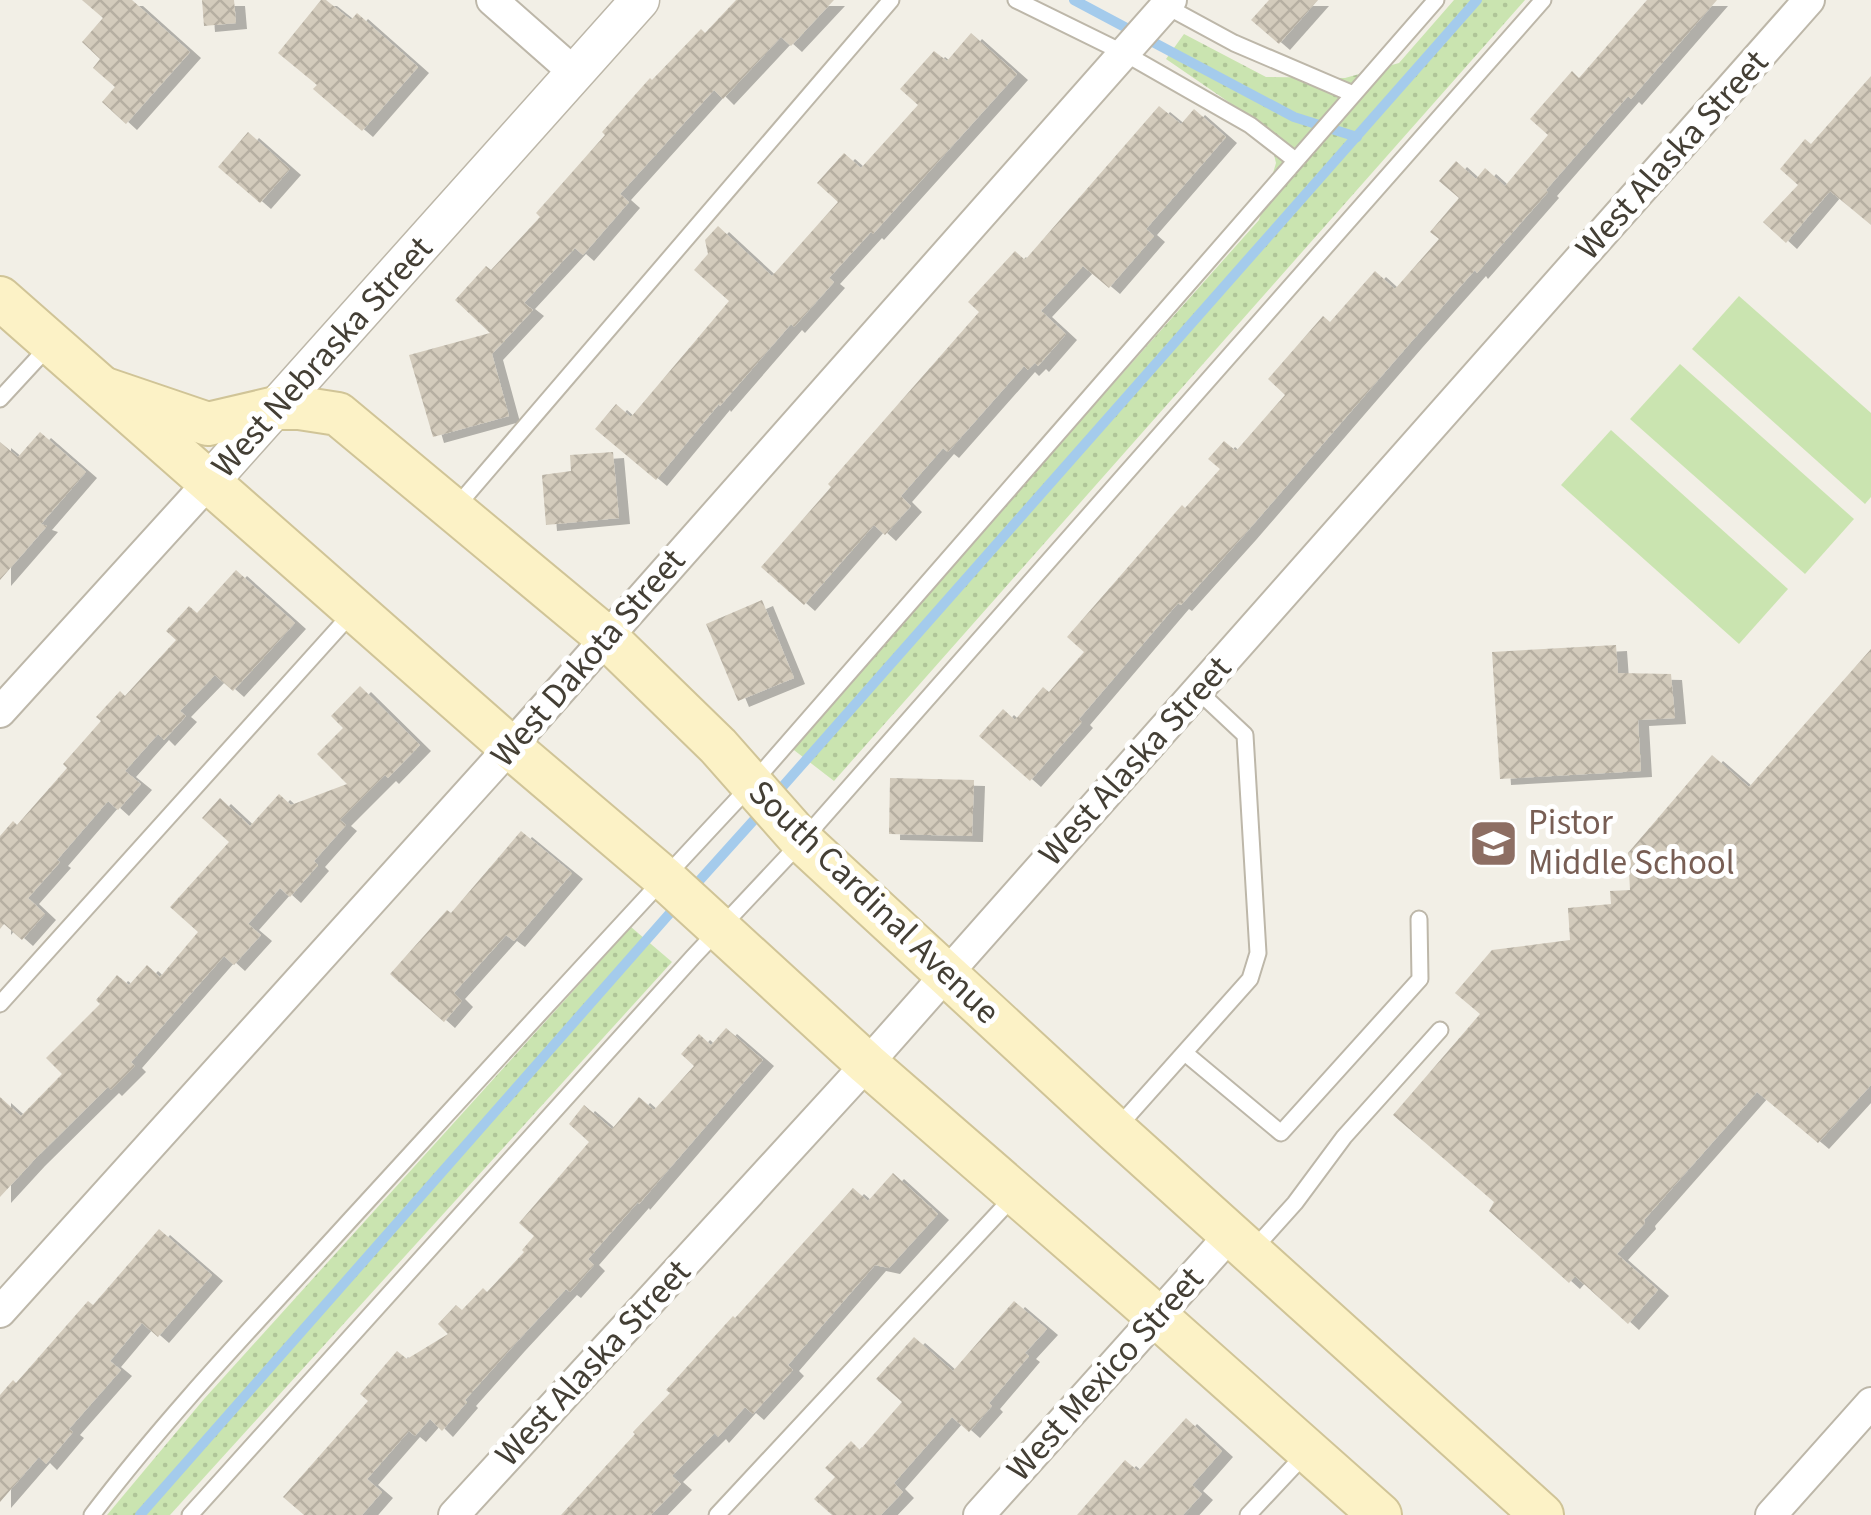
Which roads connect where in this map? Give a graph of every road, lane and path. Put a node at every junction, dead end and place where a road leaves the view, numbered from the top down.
1 (492, 0) edge
2 (640, 0) edge
3 (891, 0) edge
4 (1016, 0) edge
5 (1436, 0) edge
6 (1543, 0) edge
7 (1809, 0) edge
8 (1164, 2) edge
9 (1124, 52) junction
10 (576, 74) junction
11 (1353, 94) junction
12 (1295, 160) junction
13 (0, 298) edge
14 (51, 342) junction
15 (105, 388) junction
16 (0, 399) edge
17 (276, 408) junction
18 (210, 481) junction
19 (454, 510) junction
20 (354, 610) junction
21 (606, 637) junction
22 (1198, 690) junction
23 (0, 712) edge
24 (510, 747) junction
25 (751, 785) junction
26 (802, 841) junction
27 (664, 878) junction
28 (1419, 919) dead end
29 (720, 928) junction
30 (947, 973) junction
31 (0, 1004) edge
32 (1440, 1030) dead end
33 (1185, 1053) junction
34 (868, 1064) junction
35 (1115, 1130) junction
36 (1016, 1194) junction
37 (1241, 1243) junction
38 (0, 1312) edge
39 (1157, 1316) junction
40 (1871, 1402) edge
41 (1307, 1451) junction
42 (1522, 1508) edge
43 (92, 1515) edge
44 (190, 1515) edge
45 (454, 1515) edge
46 (717, 1515) edge
47 (979, 1515) edge
48 (1248, 1515) edge
49 (1380, 1515) edge
50 (1771, 1515) edge

1 - 10 street
2 - 10 street, West Nebraska Street
3 - 19 lane
4 - 9 lane
5 - 11 lane
6 - 26 lane
7 - 22 street, West Alaska Street
8 - 9 street, West Dakota Street
8 - 11 lane
9 - 12 lane
9 - 21 street, West Dakota Street
10 - 17 street, West Nebraska Street
11 - 12 lane
12 - 25 lane
13 - 14 main road
14 - 15 main road
14 - 16 lane
15 - 17 main road, South Cardinal Avenue
15 - 18 main road
17 - 18 street, West Nebraska Street
17 - 19 main road, South Cardinal Avenue
18 - 20 main road
18 - 23 street, West Nebraska Street
19 - 21 main road, South Cardinal Avenue
20 - 24 main road
20 - 31 lane
21 - 24 street, West Dakota Street
21 - 25 main road, South Cardinal Avenue
22 - 30 street, West Alaska Street
22 - 33 lane
24 - 27 main road
24 - 38 street, West Dakota Street
25 - 26 main road, South Cardinal Avenue
25 - 27 lane
26 - 29 lane
26 - 30 main road, South Cardinal Avenue
27 - 29 main road
27 - 43 lane
28 - 33 lane
29 - 34 main road
29 - 44 lane
30 - 34 street, West Alaska Street
30 - 35 main road, South Cardinal Avenue
32 - 37 lane
33 - 35 lane
34 - 36 main road
34 - 45 street, West Alaska Street
35 - 37 main road, South Cardinal Avenue
36 - 39 main road
36 - 46 lane
37 - 39 street, West Mexico Street
37 - 42 main road, South Cardinal Avenue
39 - 41 main road
39 - 47 street, West Mexico Street
40 - 50 street
41 - 48 lane
41 - 49 main road

